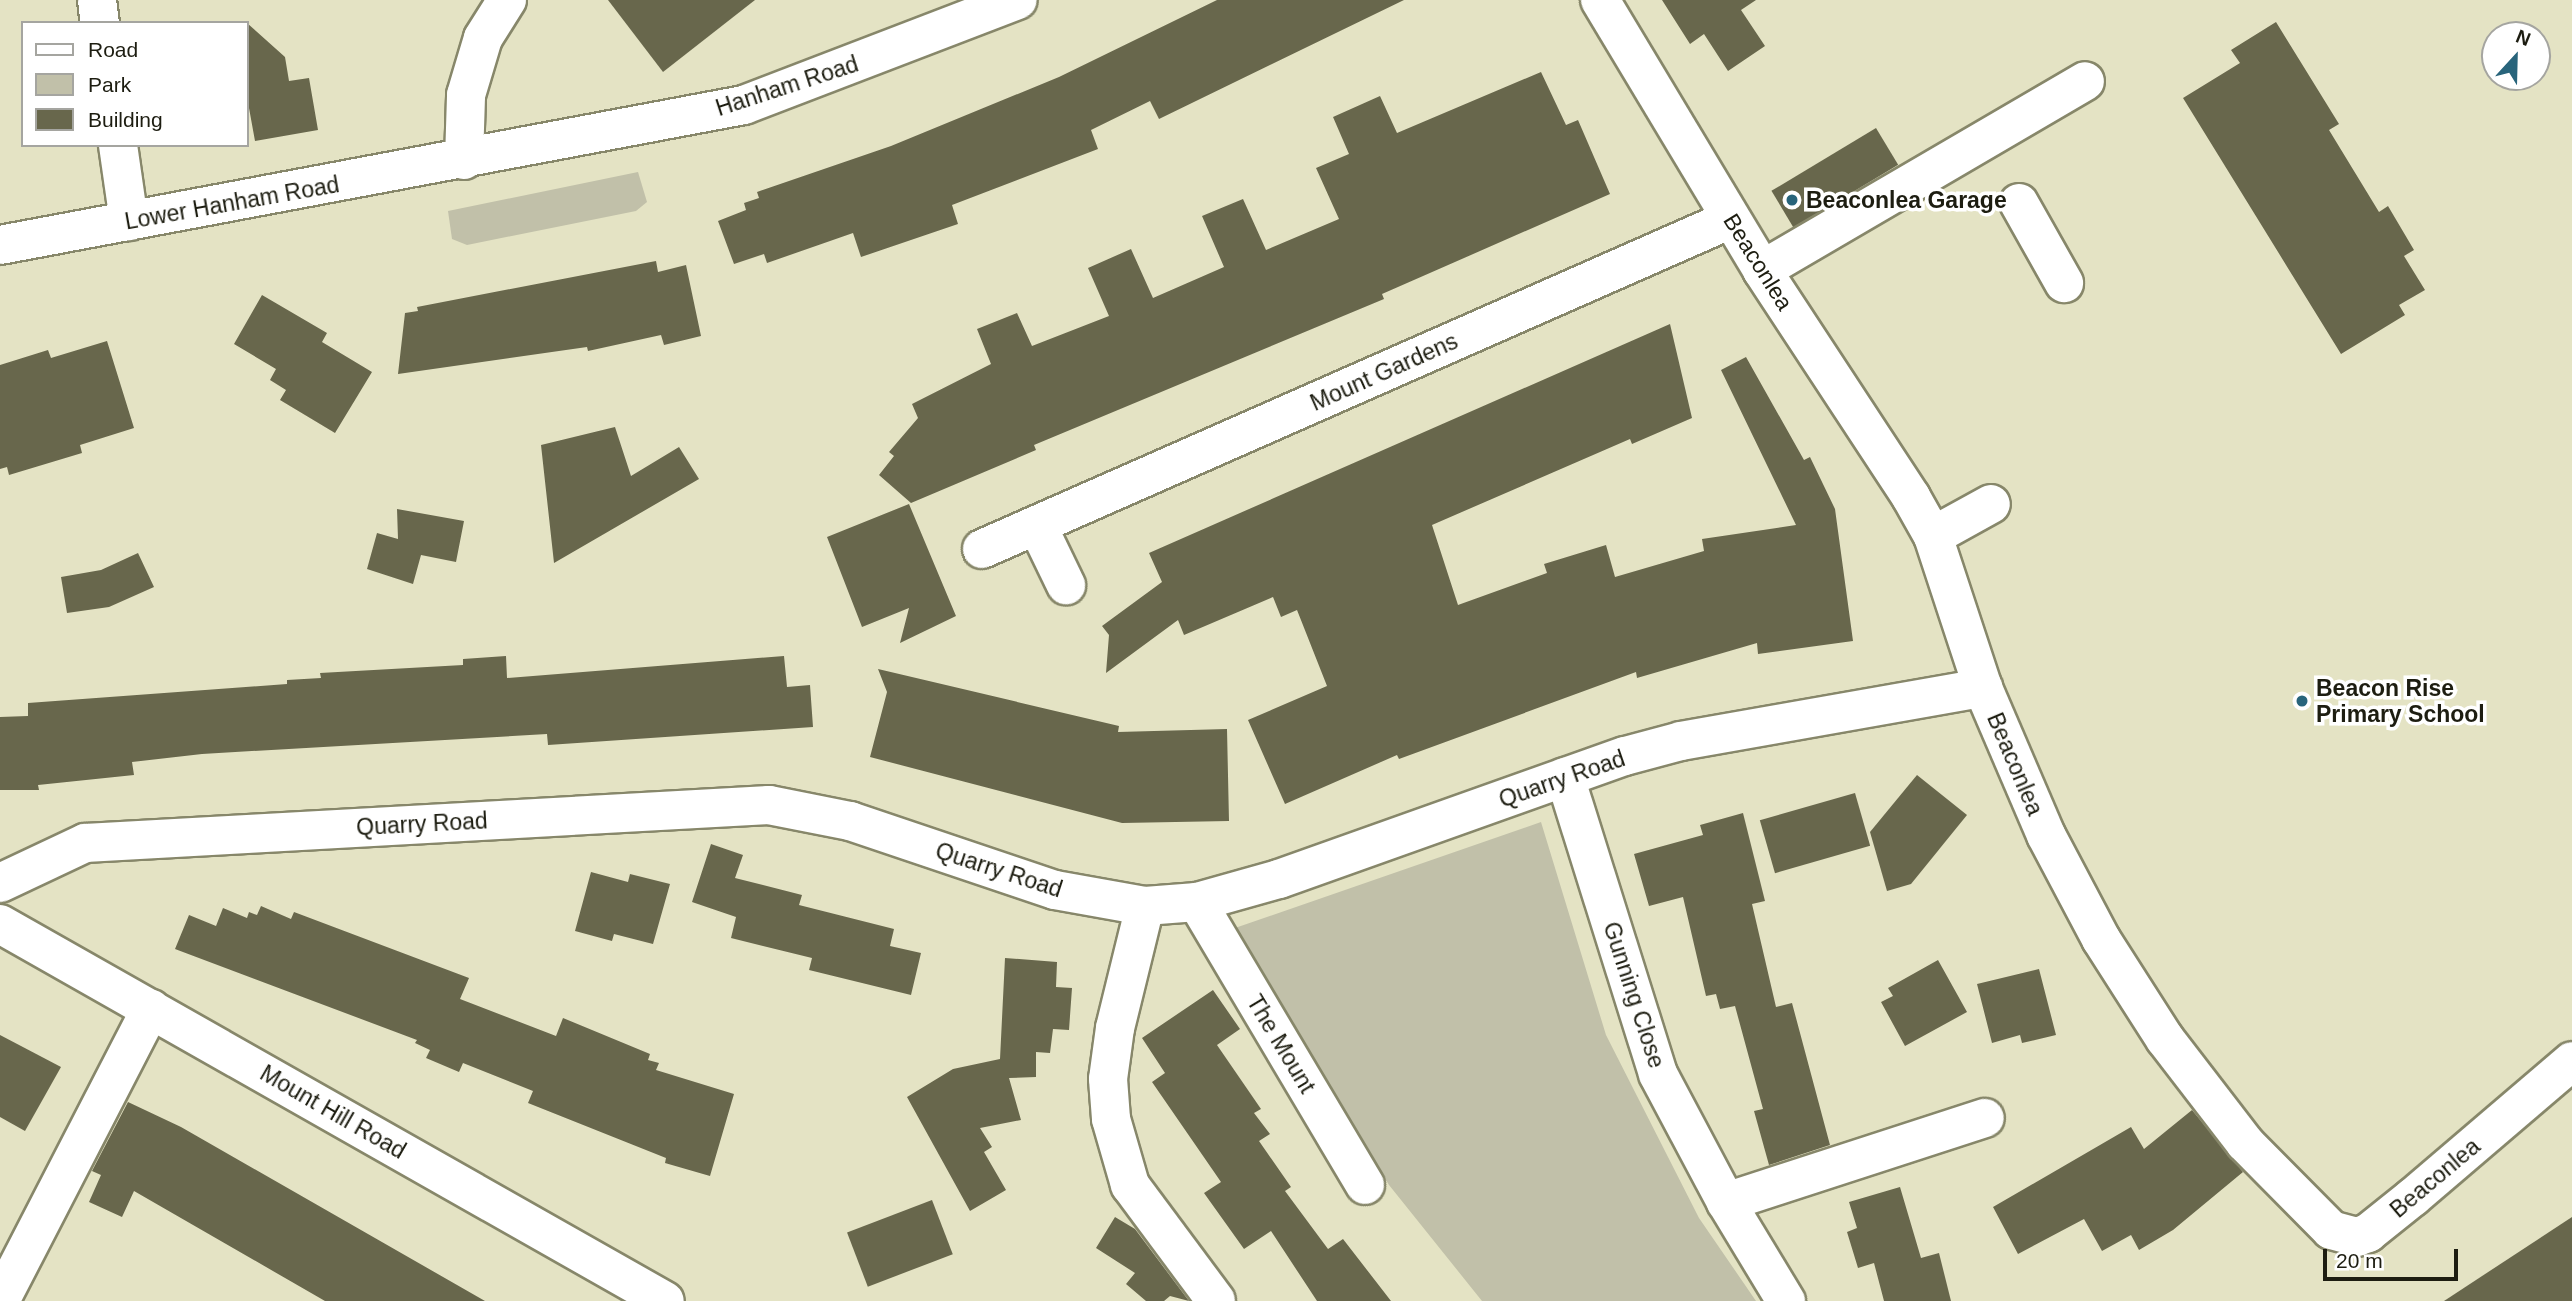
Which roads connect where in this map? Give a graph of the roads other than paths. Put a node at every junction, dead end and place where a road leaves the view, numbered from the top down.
1 (97, 0) edge
2 (507, 0) edge
3 (1018, 0) edge
4 (1605, 2) edge
5 (100, 21) edge
6 (2085, 82) dead end
7 (118, 147) edge
8 (464, 160) junction
9 (2019, 203) dead end
10 (1731, 219) junction
11 (130, 221) junction
12 (0, 245) edge
13 (1762, 270) junction
14 (2064, 283) dead end
15 (1991, 504) dead end
16 (1037, 525) junction
17 (1933, 536) junction
18 (982, 550) dead end
19 (1066, 585) dead end
20 (1983, 688) junction
21 (1565, 777) junction
22 (0, 883) edge
23 (1197, 902) junction
24 (1144, 906) junction
25 (0, 924) edge
26 (151, 1009) junction
27 (2566, 1077) edge
28 (1985, 1118) dead end
29 (1365, 1185) dead end
30 (1726, 1202) junction
31 (0, 1301) edge
32 (666, 1301) edge
33 (1216, 1301) edge
34 (1786, 1301) edge

1 - 5 street
2 - 8 street
3 - 8 street, Hanham Road
4 - 10 street, Beaconlea
6 - 13 street
7 - 11 street
8 - 11 street, Lower Hanham Road
9 - 14 street
10 - 13 street, Beaconlea
10 - 16 street, Mount Gardens
11 - 12 street, Lower Hanham Road
13 - 17 street, Beaconlea
15 - 17 street
16 - 18 street, Mount Gardens
16 - 19 street
17 - 20 street, Beaconlea
20 - 21 street, Quarry Road
20 - 27 street, Beaconlea
21 - 23 street, Quarry Road
21 - 30 street, Gunning Close
22 - 24 street, Quarry Road
23 - 24 street, Quarry Road
23 - 29 street, The Mount
24 - 33 street
25 - 26 street, Mount Hill Road
26 - 31 street
26 - 32 street, Mount Hill Road
28 - 30 street
30 - 34 street, Gunning Close

